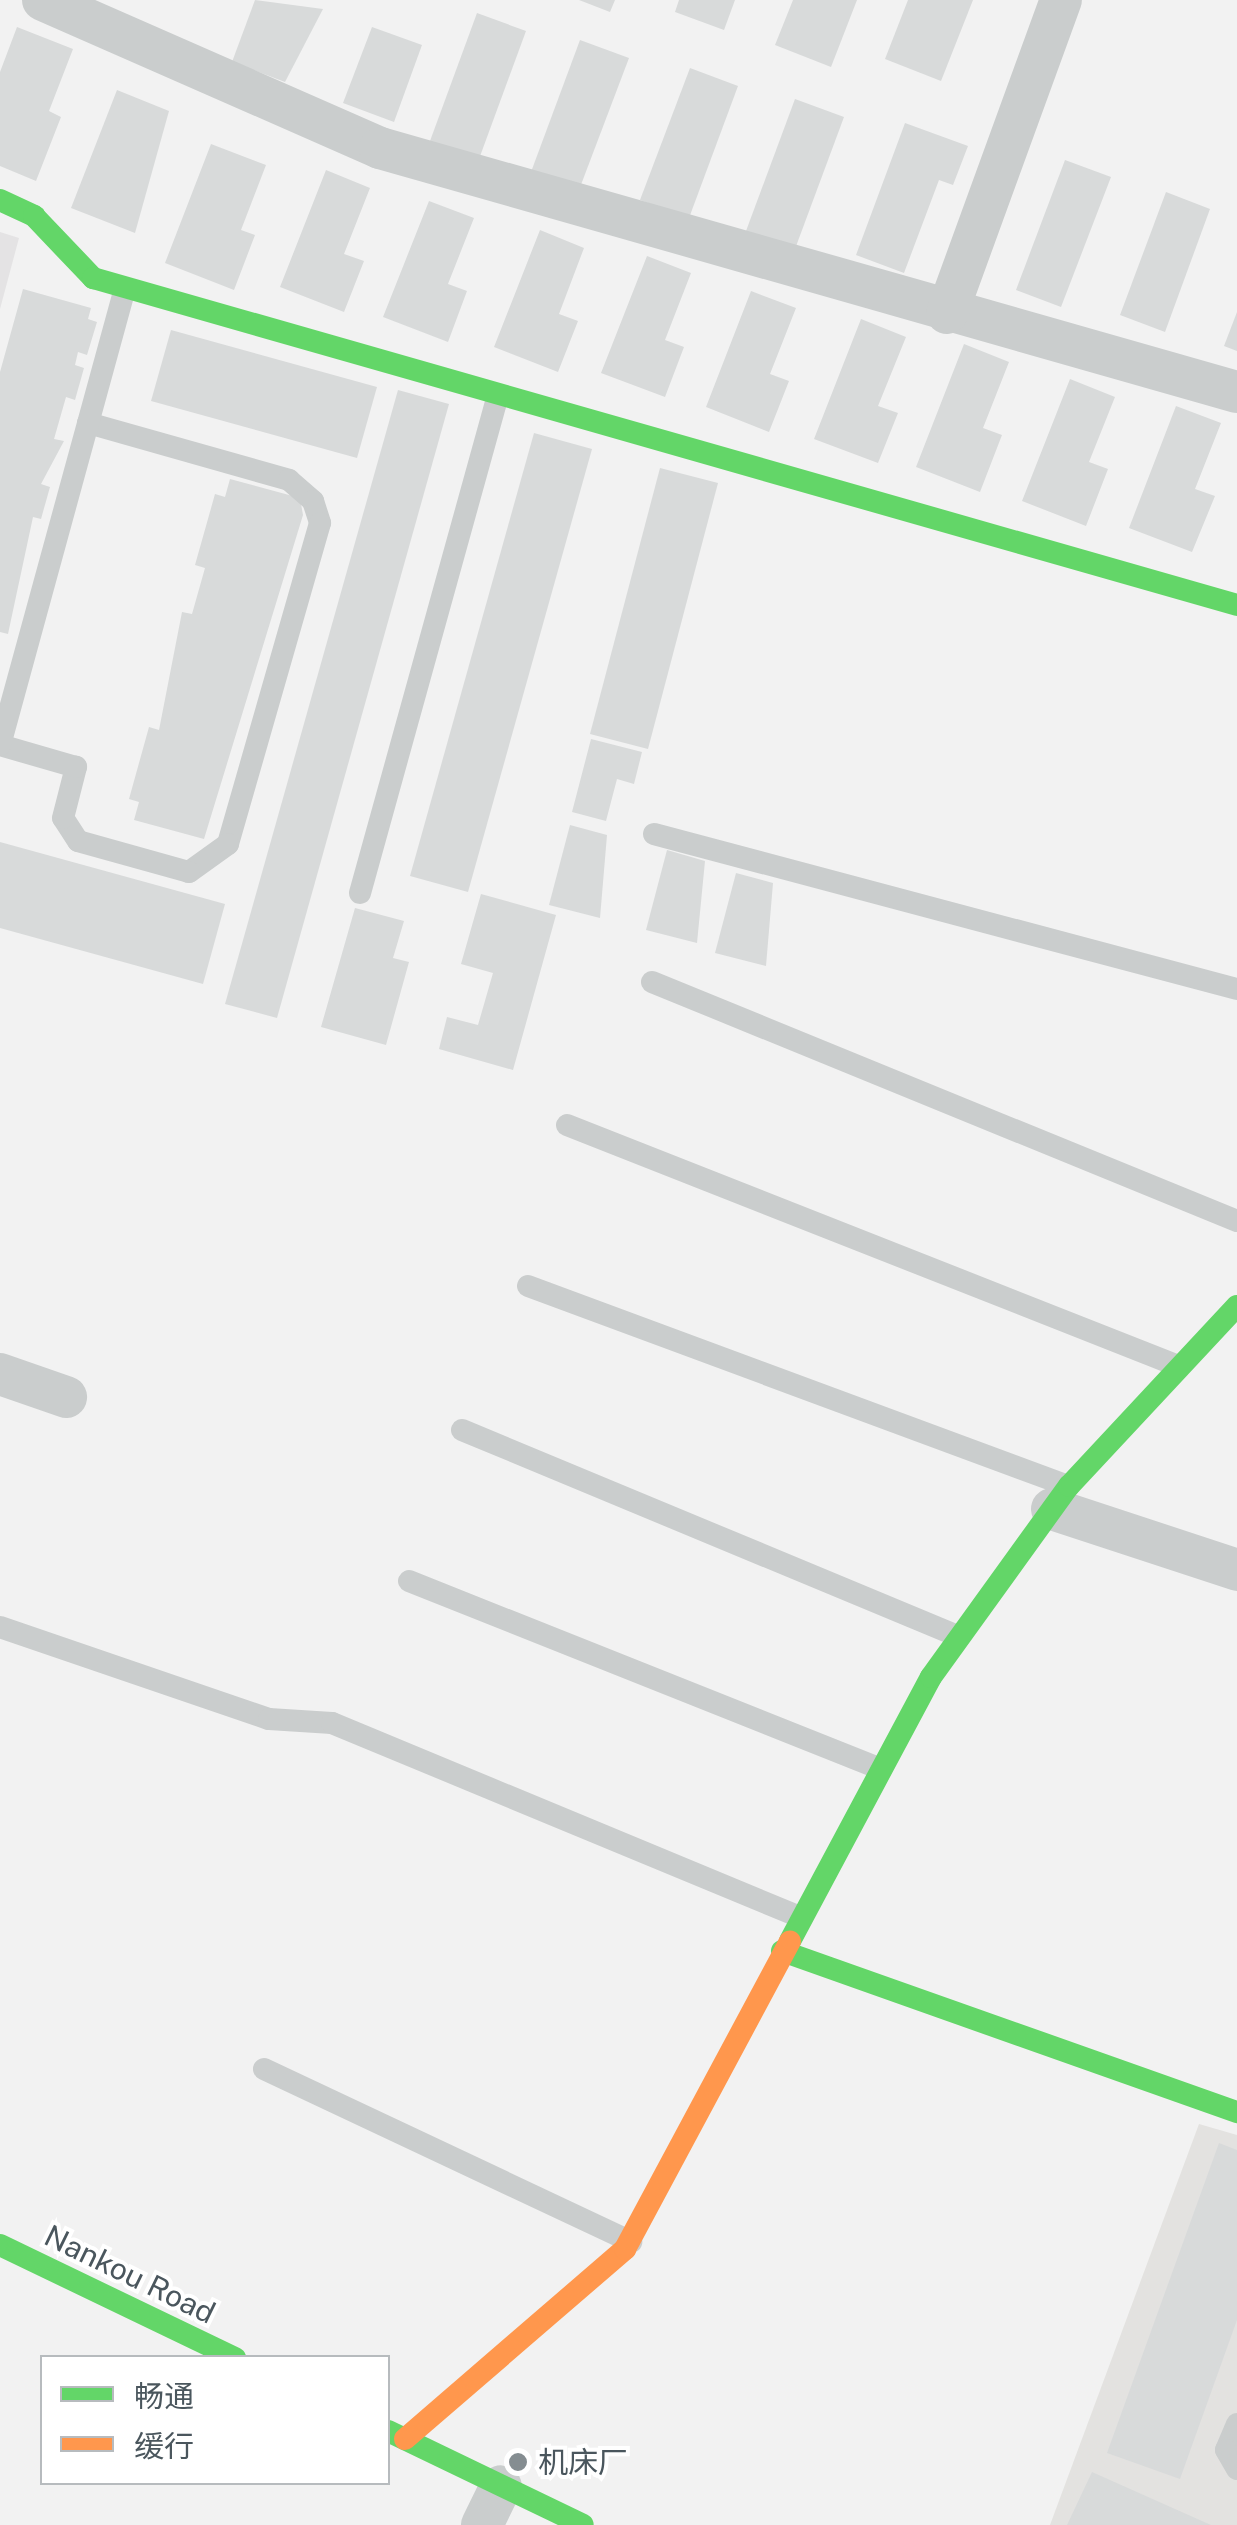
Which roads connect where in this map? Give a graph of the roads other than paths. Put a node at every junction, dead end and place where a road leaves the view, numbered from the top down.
1 (43, 0) edge
2 (1061, 0) edge
3 (0, 200) edge
4 (125, 288) junction
5 (947, 313) junction
6 (1237, 392) edge
7 (498, 395) junction
8 (88, 423) junction
9 (1237, 605) edge
10 (654, 834) dead end
11 (360, 894) dead end
12 (652, 982) dead end
13 (1237, 989) edge
14 (567, 1125) dead end
15 (1237, 1221) edge
16 (528, 1286) dead end
17 (1237, 1306) edge
18 (1176, 1364) junction
19 (0, 1374) edge
20 (66, 1398) dead end
21 (462, 1430) dead end
22 (1061, 1498) junction
23 (1237, 1570) edge
24 (409, 1581) dead end
25 (0, 1627) edge
26 (960, 1637) junction
27 (880, 1768) junction
28 (800, 1917) junction
29 (782, 1951) junction
30 (264, 2069) dead end
31 (1237, 2112) edge
32 (631, 2242) junction
33 (0, 2244) edge
34 (228, 2355) edge
35 (1237, 2424) edge
36 (396, 2435) edge
37 (1237, 2470) edge
38 (502, 2486) junction
39 (482, 2525) edge
40 (584, 2525) edge

1 - 5 street
2 - 5 street
3 - 4 street
4 - 7 street
4 - 8 lane
5 - 6 street
7 - 9 street
7 - 11 lane
8 - 8 lane
10 - 13 lane
12 - 15 lane
14 - 18 lane
16 - 22 lane
17 - 18 street
18 - 22 street
19 - 20 street
21 - 26 lane
22 - 23 street
22 - 26 street
24 - 27 lane
25 - 28 lane
26 - 27 street
27 - 28 street
28 - 29 street
29 - 31 street
29 - 32 street
30 - 32 lane
32 - 36 street
33 - 34 street, Nankou Road
35 - 37 lane
36 - 38 street
38 - 39 street
38 - 40 street

